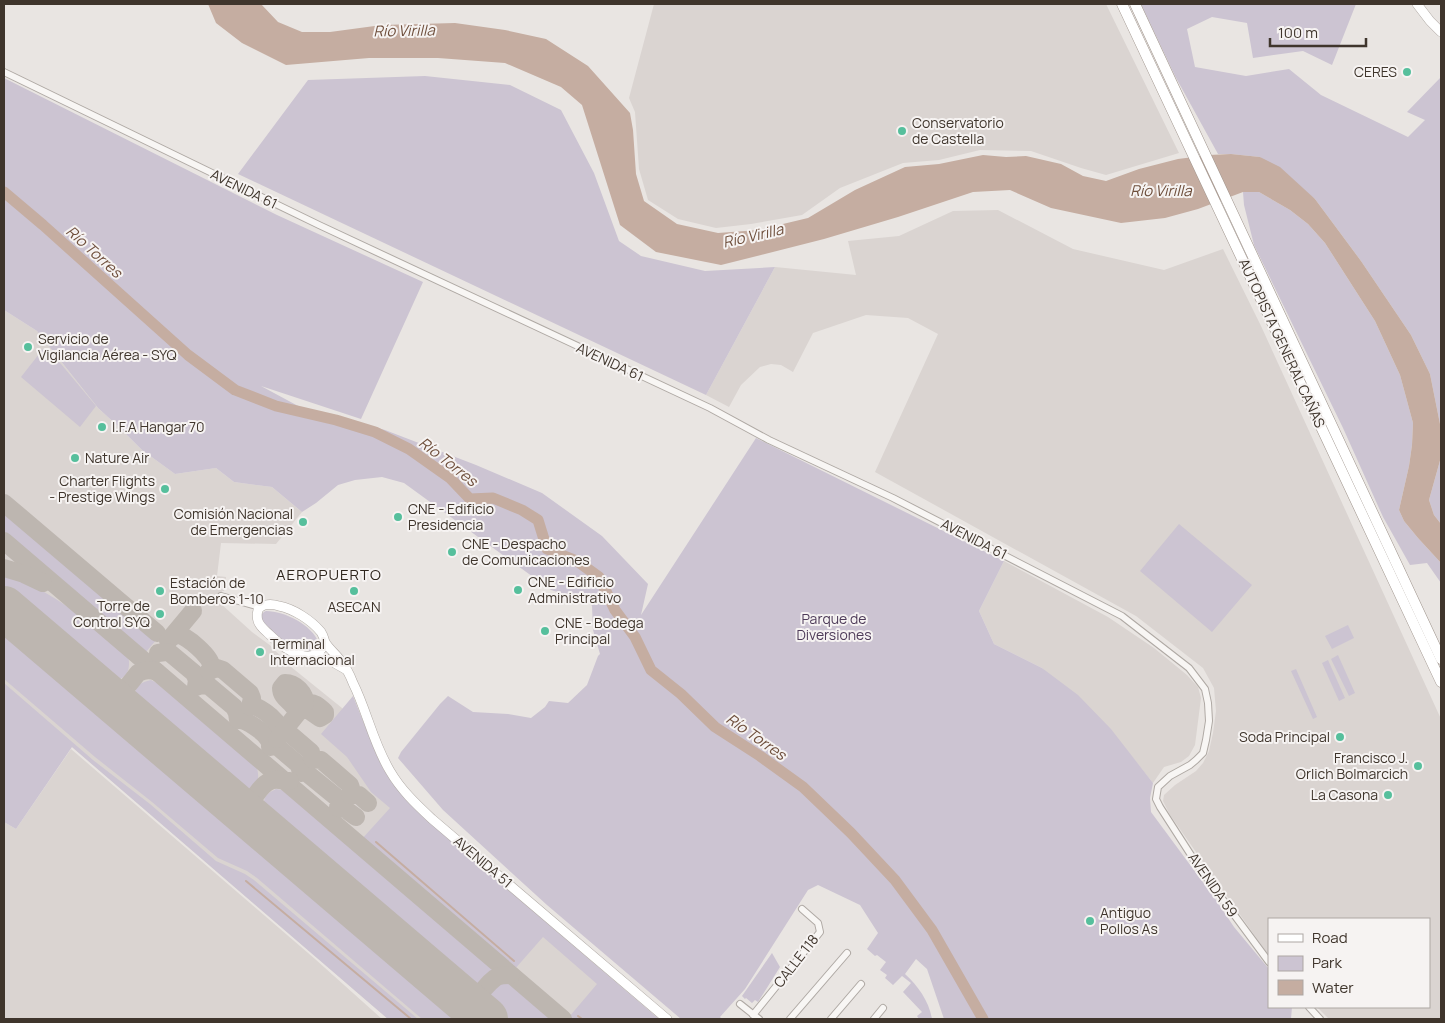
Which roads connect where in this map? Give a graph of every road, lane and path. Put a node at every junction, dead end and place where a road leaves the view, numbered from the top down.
1 (1122, 4) edge
2 (1135, 4) edge
3 (1417, 4) edge
4 (1441, 32) edge
5 (4, 72) edge
6 (1184, 120) junction
7 (1249, 261) junction
8 (221, 596) dead end
9 (260, 607) junction
10 (325, 642) junction
11 (316, 655) junction
12 (1441, 659) edge
13 (346, 670) junction
14 (1441, 682) edge
15 (1160, 807) joint
16 (802, 909) dead end
17 (847, 953) dead end
18 (1268, 961) edge
19 (861, 984) dead end
20 (740, 1004) dead end
21 (882, 1008) dead end
22 (1310, 1008) edge
23 (756, 1017) edge
24 (667, 1019) edge
25 (790, 1019) edge
26 (831, 1019) edge
27 (874, 1019) edge
28 (1320, 1019) edge

1 - 6 highway, AUTOPISTA GENERAL CAÑAS
2 - 6 highway, AUTOPISTA GENERAL CAÑAS
3 - 4 main road
5 - 15 street, AVENIDA 61
6 - 7 highway, AUTOPISTA GENERAL CAÑAS
7 - 12 highway, AUTOPISTA GENERAL CAÑAS
7 - 14 highway, AUTOPISTA GENERAL CAÑAS
8 - 9 street, AVENIDA 51
9 - 10 main road, AVENIDA 51
9 - 11 main road
10 - 11 main road
10 - 13 main road, AVENIDA 51
11 - 13 main road
13 - 24 main road, AVENIDA 51
15 - 18 street, AVENIDA 59
16 - 23 street, CALLE 118
17 - 25 street
19 - 26 street
20 - 23 street
21 - 27 street
22 - 28 street

